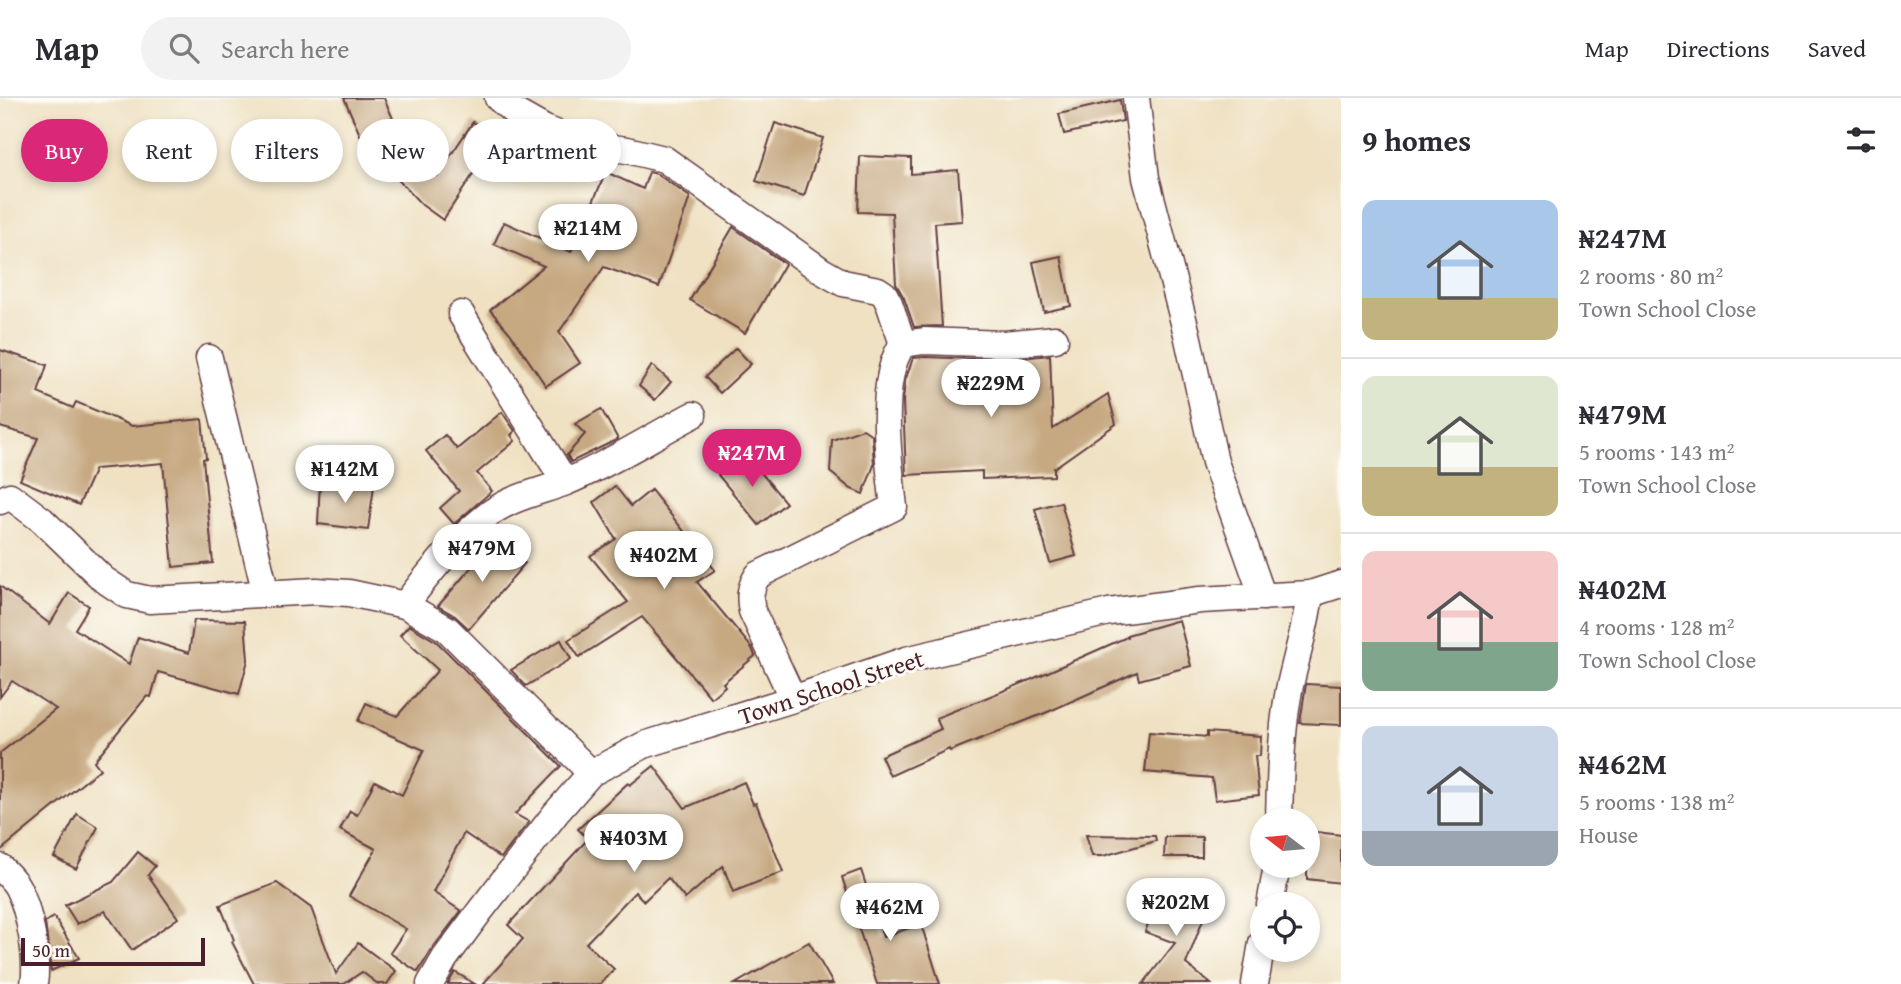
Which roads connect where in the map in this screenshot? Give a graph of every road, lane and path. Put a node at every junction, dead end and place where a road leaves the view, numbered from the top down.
1 (498, 98) edge
2 (1136, 98) edge
3 (461, 314) dead end
4 (1055, 339) dead end
5 (902, 344) junction
6 (209, 358) dead end
7 (693, 415) dead end
8 (565, 482) junction
9 (0, 501) edge
10 (1341, 584) edge
11 (266, 594) junction
12 (1310, 594) junction
13 (1263, 597) junction
14 (405, 605) junction
15 (793, 699) junction
16 (592, 773) junction
17 (1280, 808) edge
18 (0, 867) edge
19 (1259, 962) edge
20 (34, 984) edge
21 (430, 984) edge
22 (1255, 984) edge

1 - 5 street
2 - 13 street
3 - 8 street
4 - 5 street
5 - 15 street
6 - 11 street
7 - 8 street
8 - 14 street
9 - 11 street
10 - 12 street, Town School Street
11 - 14 street
12 - 13 street, Town School Street
12 - 17 street
13 - 15 street, Town School Street
14 - 16 street
15 - 16 street, Town School Street
16 - 21 street, Town School Street
18 - 20 street
19 - 22 street

